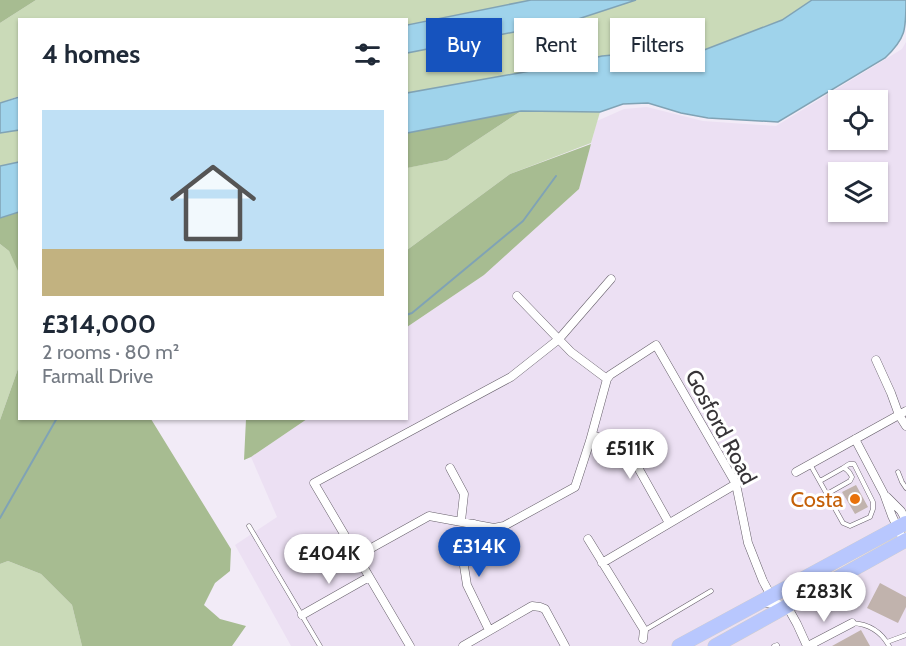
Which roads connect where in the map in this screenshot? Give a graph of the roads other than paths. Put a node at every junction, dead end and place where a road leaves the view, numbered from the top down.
1 (611, 279) dead end
2 (517, 296) dead end
3 (559, 339) junction
4 (876, 360) dead end
5 (607, 379) junction
6 (902, 413) edge
7 (906, 426) edge
8 (592, 435) junction
9 (855, 439) junction
10 (810, 464) junction
11 (450, 468) dead end
12 (843, 468) junction
13 (796, 472) dead end
14 (898, 472) dead end
15 (820, 481) junction
16 (736, 484) junction
17 (906, 488) edge
18 (827, 494) junction
19 (461, 521) junction
20 (669, 523) junction
21 (474, 524) junction
22 (903, 524) edge
23 (249, 526) dead end
24 (588, 539) dead end
25 (905, 541) edge
26 (357, 556) junction
27 (602, 563) junction
28 (859, 566) junction
29 (369, 577) junction
30 (711, 591) dead end
31 (764, 600) junction
32 (786, 606) junction
33 (302, 615) junction
34 (852, 623) joint
35 (489, 630) junction
36 (644, 630) junction
37 (906, 635) edge
38 (643, 639) dead end
39 (888, 644) edge
40 (321, 646) edge
41 (410, 646) edge
42 (463, 646) edge
43 (565, 646) edge
44 (679, 646) edge
45 (715, 646) edge
46 (808, 646) edge

1 - 3 street
2 - 3 street
3 - 5 street
3 - 26 street
4 - 6 street
5 - 8 street
5 - 16 street, Gosford Road
6 - 7 street
6 - 9 street
8 - 20 street
8 - 21 street
9 - 10 street
9 - 22 street
10 - 13 street
10 - 15 lane
11 - 19 street
12 - 15 lane
12 - 18 lane
12 - 18 lane
14 - 17 lane
15 - 18 lane
16 - 20 street
16 - 31 street, Gosford Road
19 - 21 street
19 - 26 street
20 - 27 street
21 - 35 street
22 - 25 street
22 - 31 highway
23 - 33 lane
24 - 27 street
25 - 28 highway
26 - 29 street
27 - 36 street
28 - 31 highway
28 - 32 highway
29 - 33 street
29 - 41 street
30 - 36 lane
31 - 32 street
31 - 44 highway
32 - 45 highway
32 - 46 street
33 - 40 lane
34 - 39 lane
34 - 46 street
35 - 42 street
35 - 43 street
36 - 38 street
37 - 39 lane

